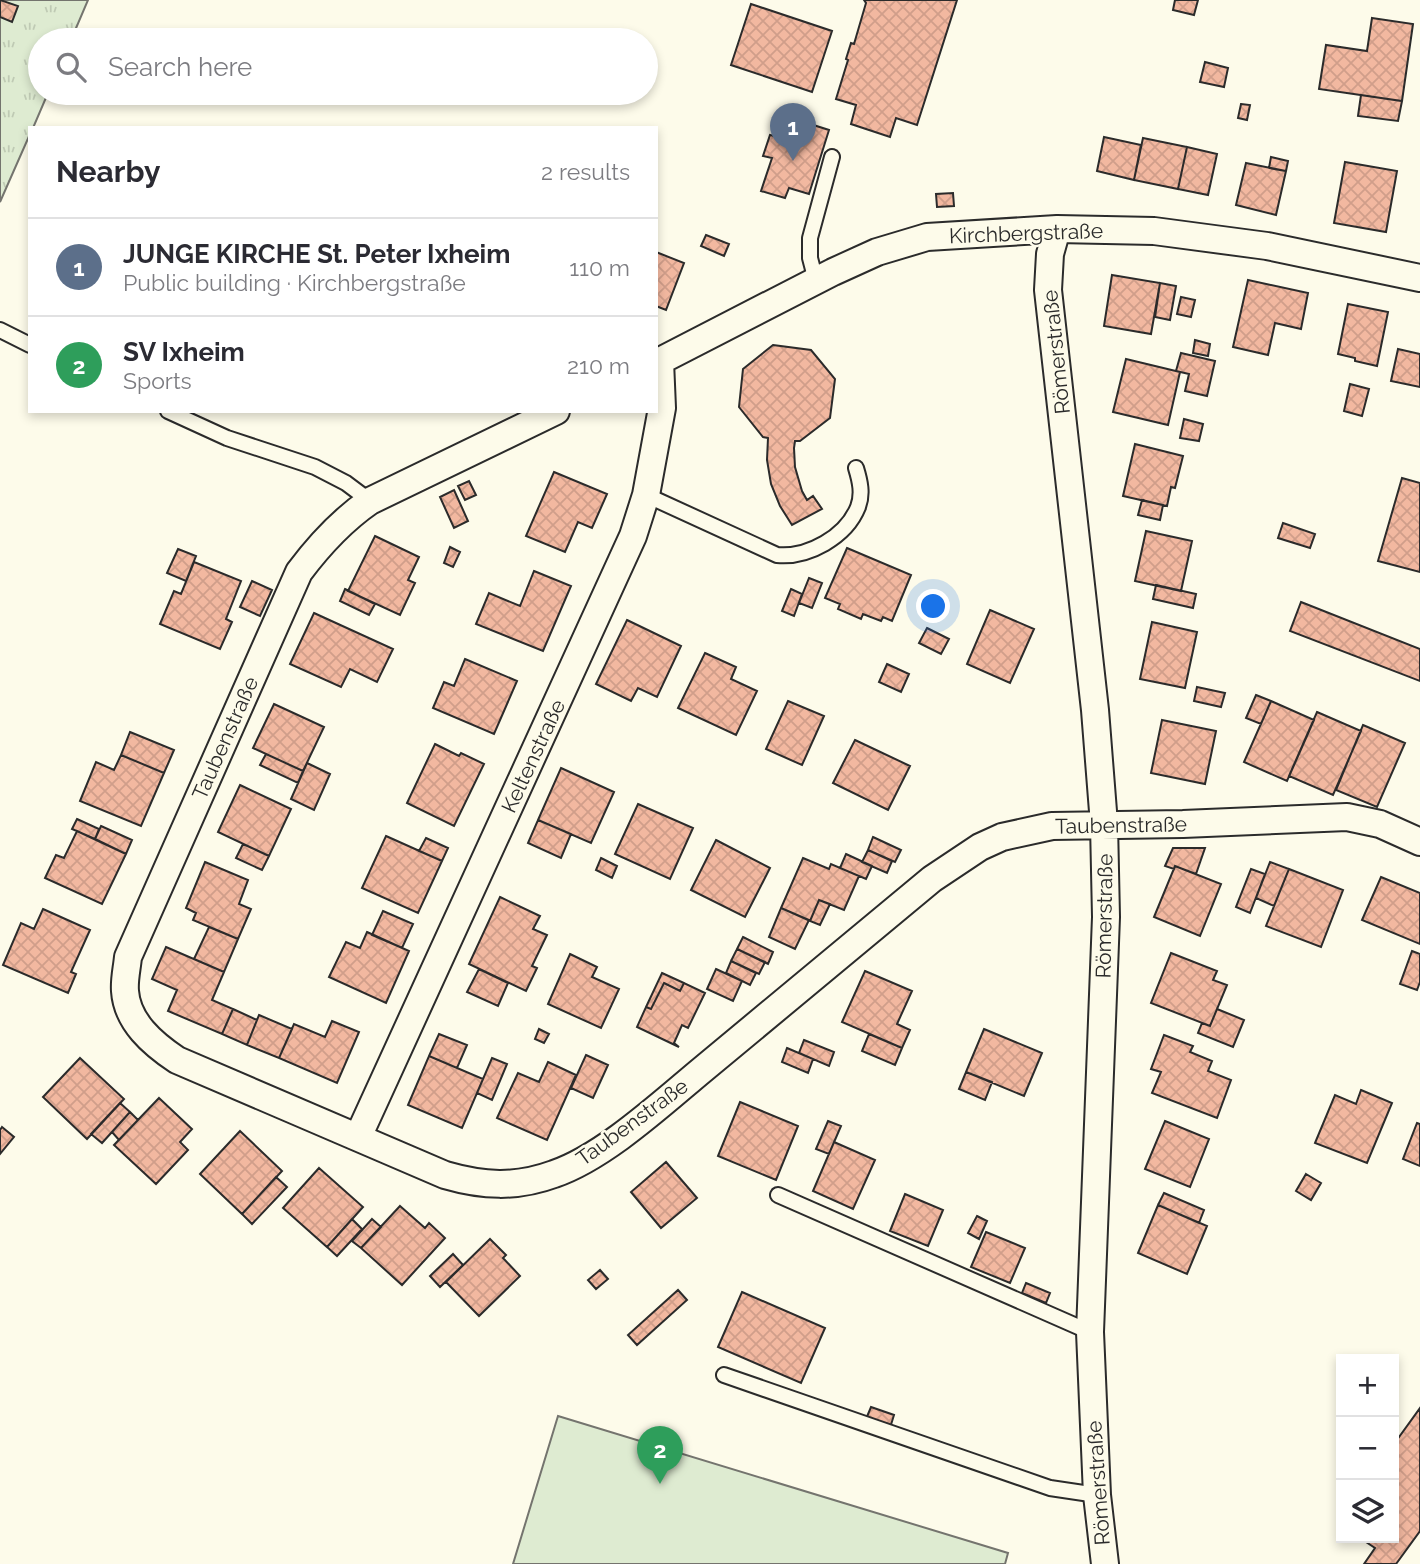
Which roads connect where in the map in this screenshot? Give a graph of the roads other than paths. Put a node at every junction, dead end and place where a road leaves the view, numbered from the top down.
1 (832, 157) dead end
2 (1057, 229) junction
3 (1420, 278) edge
4 (816, 281) junction
5 (0, 330) edge
6 (28, 344) edge
7 (658, 362) edge
8 (172, 413) edge
9 (552, 413) edge
10 (856, 468) dead end
11 (646, 495) junction
12 (370, 500) junction
13 (1104, 824) junction
14 (1420, 842) edge
15 (358, 1137) junction
16 (778, 1195) dead end
17 (1090, 1332) junction
18 (724, 1375) dead end
19 (1097, 1495) junction
20 (1105, 1564) edge

1 - 4 lane
2 - 3 street, Kirchbergstraße
2 - 4 street, Kirchbergstraße
2 - 13 street, Römerstraße
4 - 7 street, Kirchbergstraße
5 - 6 lane
7 - 11 street, Keltenstraße
8 - 12 lane
9 - 12 street
10 - 11 lane
11 - 15 street, Keltenstraße
12 - 15 street, Taubenstraße
13 - 14 street, Taubenstraße
13 - 15 street, Taubenstraße
13 - 17 street, Römerstraße
16 - 17 lane
17 - 19 street, Römerstraße
18 - 19 lane
19 - 20 street, Römerstraße

